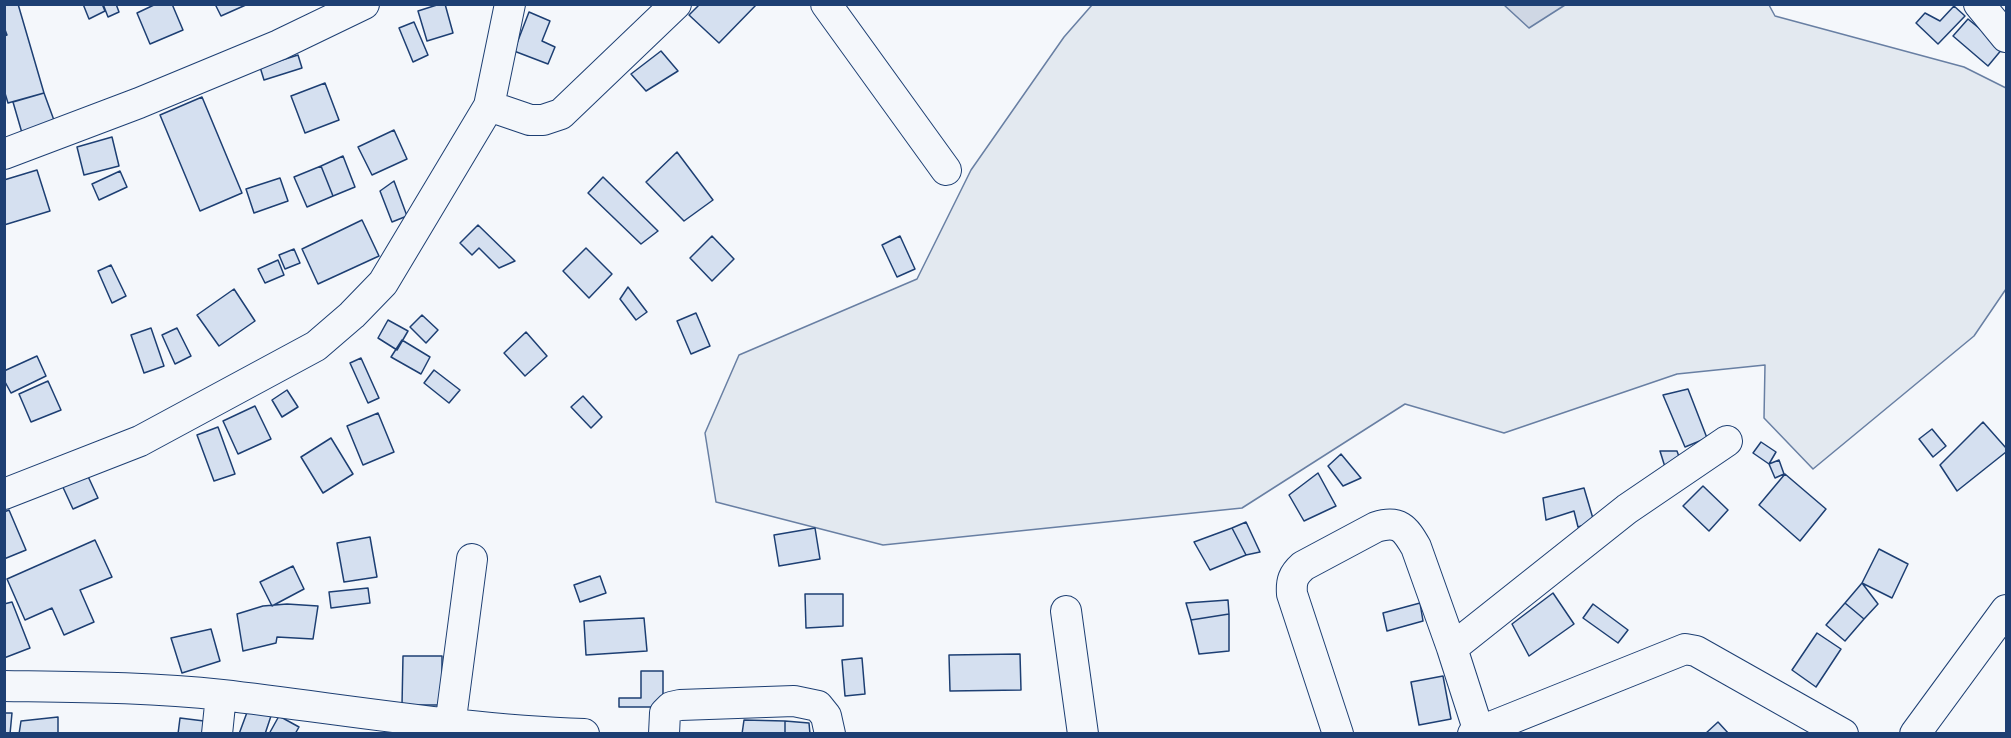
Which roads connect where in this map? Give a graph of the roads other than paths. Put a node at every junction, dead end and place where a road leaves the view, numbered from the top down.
1 (364, 4) edge
2 (510, 4) edge
3 (676, 4) edge
4 (826, 4) edge
5 (1979, 4) edge
6 (2007, 37) edge
7 (489, 106) junction
8 (4, 154) edge
9 (946, 170) dead end
10 (1727, 441) dead end
11 (4, 494) edge
12 (472, 559) dead end
13 (2007, 609) edge
14 (1066, 611) dead end
15 (1452, 648) junction
16 (4, 686) edge
17 (221, 695) junction
18 (451, 729) edge
19 (1476, 733) edge
20 (217, 734) edge
21 (584, 734) edge
22 (664, 734) edge
23 (830, 734) edge
24 (1083, 734) edge
25 (1338, 734) edge
26 (1843, 734) edge
27 (1915, 734) edge

1 - 8 street
2 - 7 street
3 - 7 street
4 - 9 street
5 - 6 street
7 - 11 street
10 - 15 street
12 - 18 street
13 - 27 street
14 - 24 street
15 - 19 street
15 - 25 street
16 - 17 street
17 - 18 street
17 - 20 street
18 - 21 street
19 - 26 street
22 - 23 street

